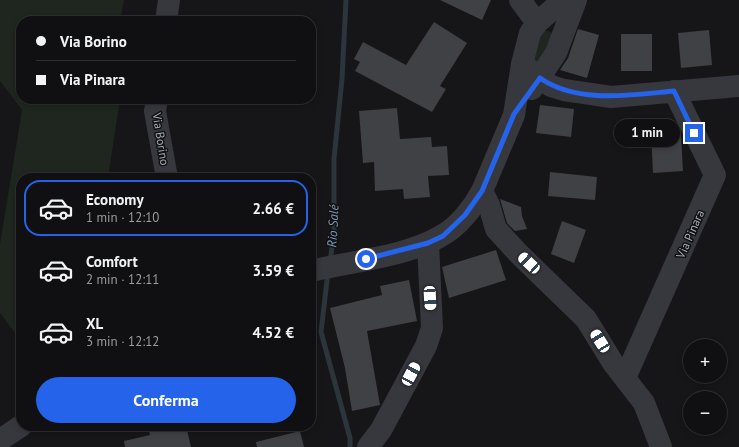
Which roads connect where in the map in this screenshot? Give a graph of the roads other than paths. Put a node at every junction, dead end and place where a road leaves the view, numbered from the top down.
1 (169, 0) edge
2 (520, 0) edge
3 (563, 0) edge
4 (576, 0) edge
5 (167, 16) edge
6 (539, 21) junction
7 (562, 39) junction
8 (522, 64) junction
9 (540, 78) junction
10 (739, 86) edge
11 (674, 91) junction
12 (156, 104) edge
13 (514, 114) junction
14 (166, 173) edge
15 (482, 191) junction
16 (428, 243) junction
17 (316, 270) edge
18 (625, 378) junction
19 (16, 429) edge
20 (0, 440) edge
21 (368, 447) edge
22 (661, 447) edge

1 - 5 street
2 - 6 street
3 - 6 street
4 - 7 street
6 - 7 street
6 - 8 street
7 - 9 street
8 - 9 street
8 - 13 street
9 - 11 street
9 - 13 street
10 - 11 street
11 - 18 street, Via Pinara
12 - 14 street, Via Borino
13 - 15 street
15 - 16 street
15 - 18 street
16 - 17 street
16 - 21 street
18 - 22 street
19 - 20 street

